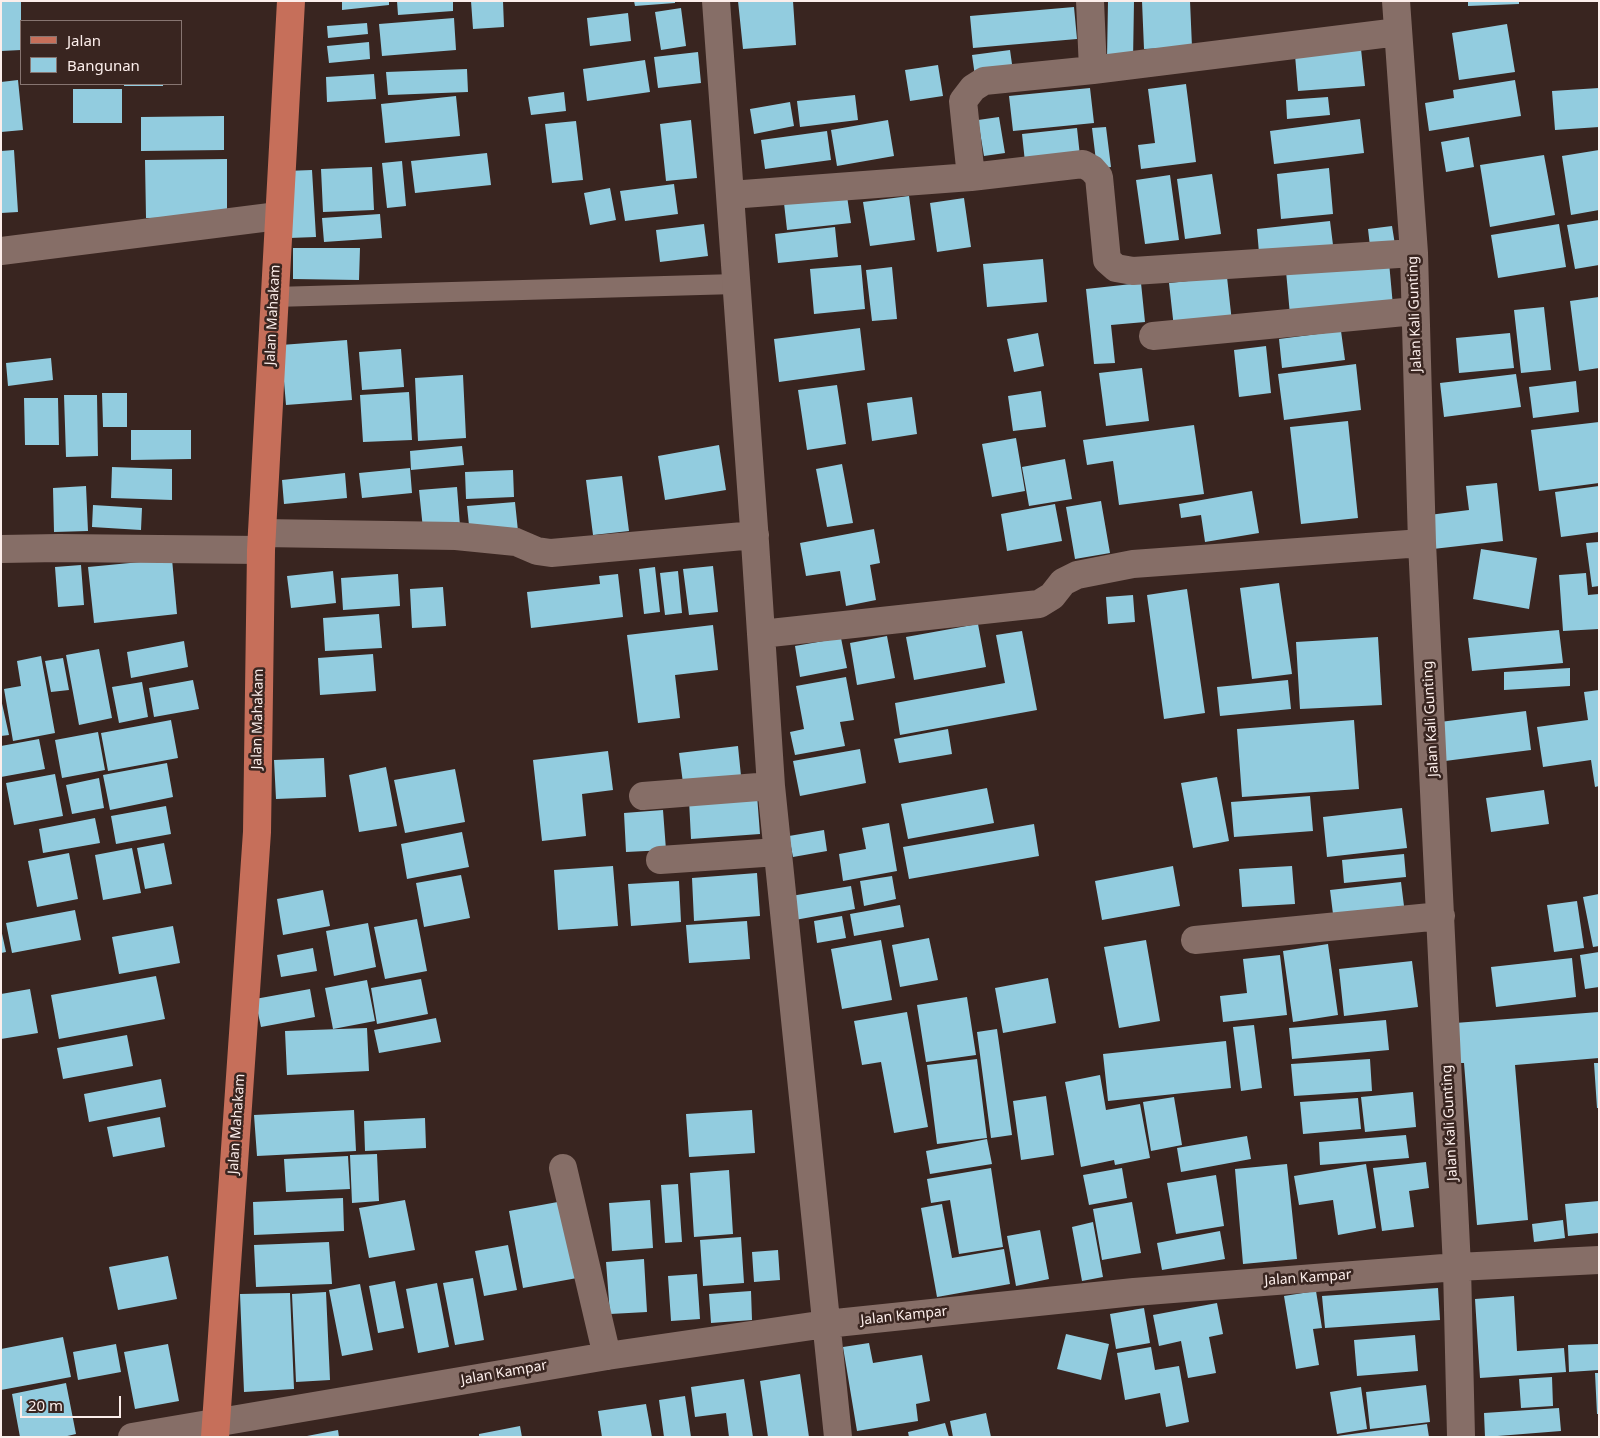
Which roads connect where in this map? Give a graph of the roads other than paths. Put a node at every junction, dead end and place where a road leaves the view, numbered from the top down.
1 (291, 1) edge
2 (716, 1) edge
3 (1090, 1) edge
4 (1396, 1) edge
5 (1398, 32) junction
6 (1092, 70) junction
7 (970, 177) junction
8 (730, 195) junction
9 (278, 216) junction
10 (1, 251) edge
11 (1414, 253) junction
12 (736, 284) junction
13 (274, 297) junction
14 (1415, 311) junction
15 (1153, 336) dead end
16 (755, 535) junction
17 (261, 542) junction
18 (1422, 543) junction
19 (1, 549) edge
20 (761, 634) junction
21 (771, 786) junction
22 (643, 796) dead end
23 (778, 852) junction
24 (660, 860) dead end
25 (1441, 916) junction
26 (1195, 940) dead end
27 (563, 1168) dead end
28 (1599, 1260) edge
29 (1456, 1267) junction
30 (826, 1324) junction
31 (607, 1356) junction
32 (216, 1429) edge
33 (132, 1437) edge
34 (838, 1437) edge
35 (1460, 1437) edge

1 - 9 main road, Jalan Mahakam
2 - 8 street
3 - 6 street
4 - 5 street, Jalan Kali Gunting
5 - 6 street
5 - 11 street, Jalan Kali Gunting
6 - 7 street
7 - 8 street
7 - 11 street
8 - 12 street
9 - 10 street
9 - 13 main road, Jalan Mahakam
11 - 14 street, Jalan Kali Gunting
12 - 13 lane
12 - 16 street
13 - 17 main road, Jalan Mahakam
14 - 15 street
14 - 18 street, Jalan Kali Gunting
16 - 17 street
16 - 20 street
17 - 19 street
17 - 32 main road, Jalan Mahakam
18 - 20 street
18 - 25 street, Jalan Kali Gunting
20 - 21 street
21 - 22 street
21 - 23 street
23 - 24 street
23 - 30 street
25 - 26 street
25 - 29 street, Jalan Kali Gunting
27 - 31 street
28 - 29 street, Jalan Kampar
29 - 30 street, Jalan Kampar
29 - 35 street, Jalan Kali Gunting
30 - 31 street, Jalan Kampar
30 - 34 street
31 - 32 street, Jalan Kampar
32 - 33 street, Jalan Kampar

